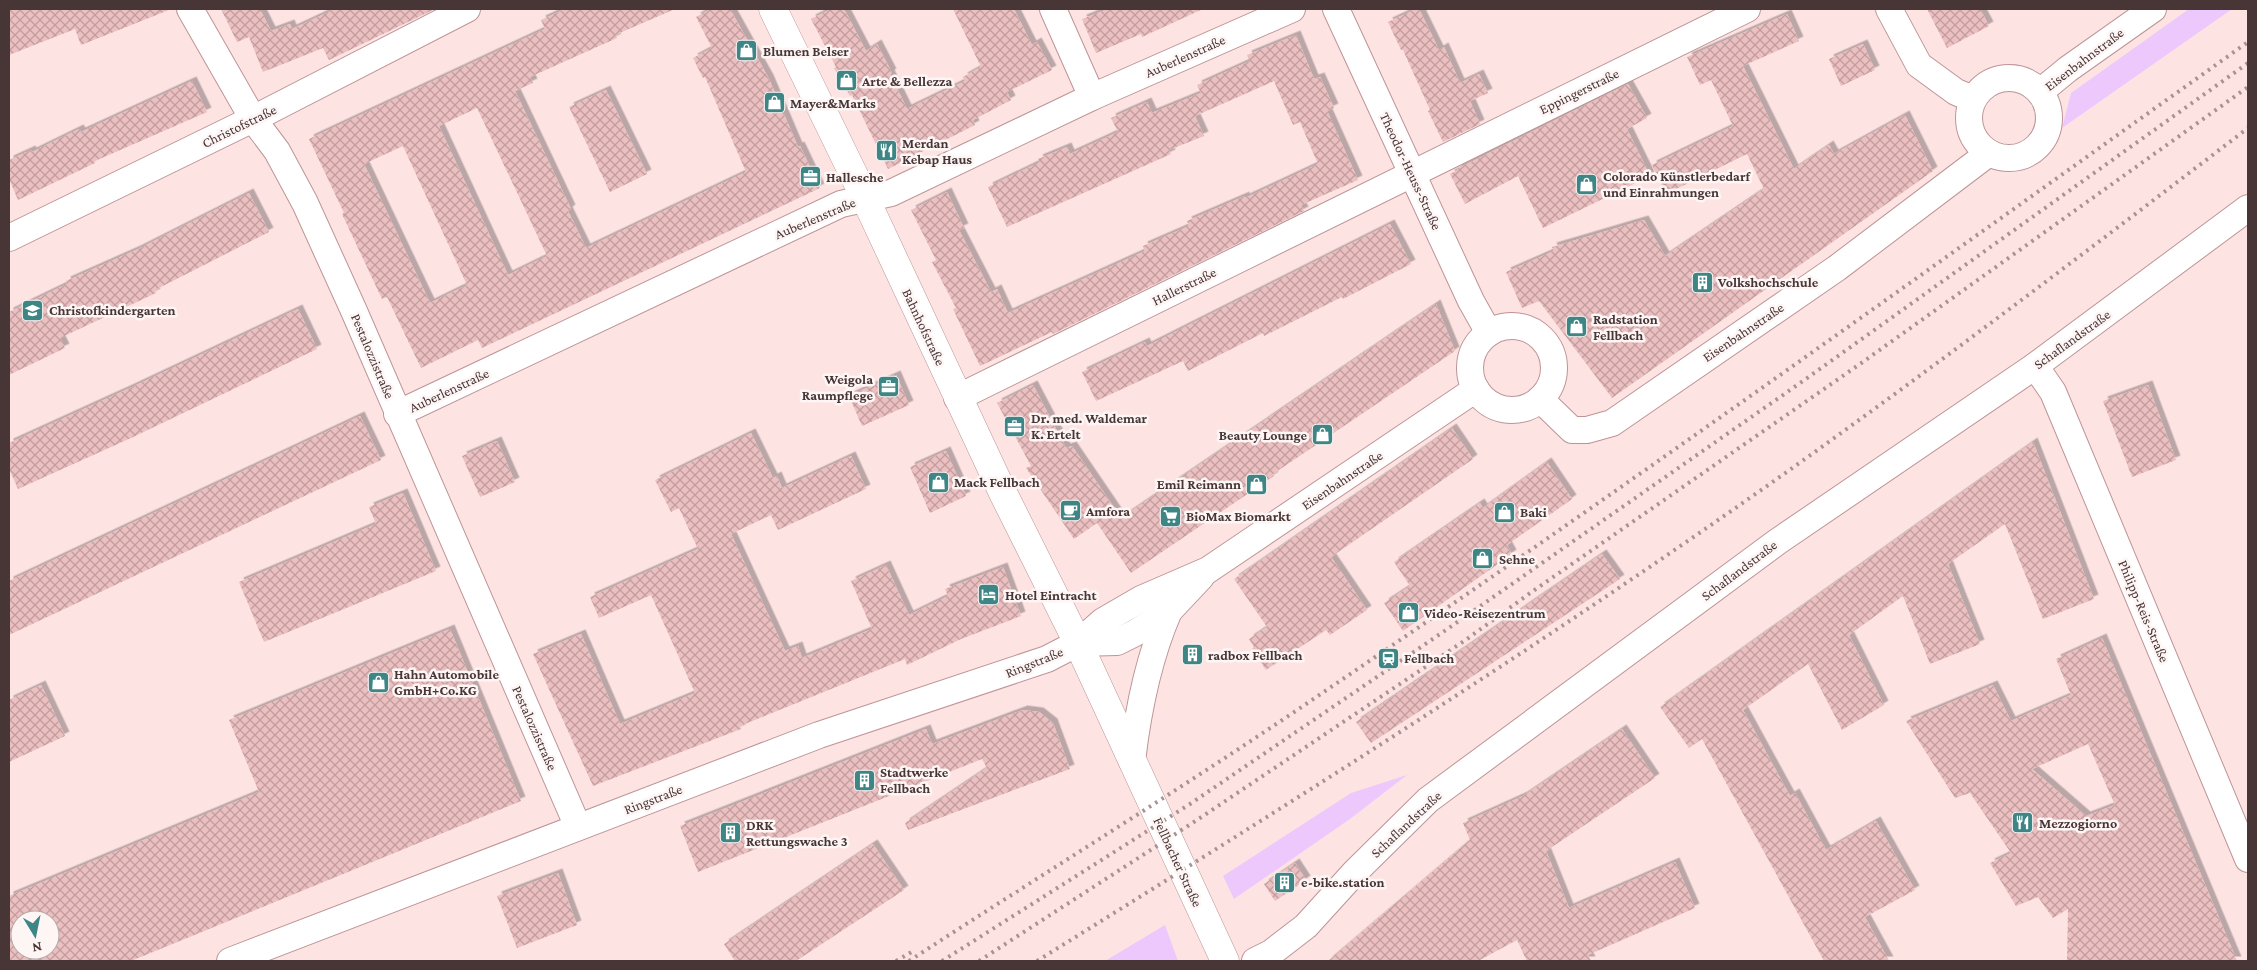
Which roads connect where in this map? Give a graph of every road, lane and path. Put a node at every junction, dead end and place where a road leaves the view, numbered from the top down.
1 (190, 9) edge
2 (467, 9) edge
3 (773, 9) edge
4 (1053, 9) edge
5 (1292, 9) edge
6 (1336, 9) edge
7 (1747, 9) edge
8 (1889, 9) edge
9 (2153, 9) edge
10 (2040, 92) junction
11 (1092, 97) junction
12 (1973, 99) junction
13 (254, 119) junction
14 (1989, 153) junction
15 (1412, 174) junction
16 (865, 198) junction
17 (2248, 208) edge
18 (9, 238) edge
19 (1489, 332) junction
20 (2035, 366) junction
21 (1476, 389) junction
22 (957, 398) junction
23 (1540, 399) junction
24 (397, 414) junction
25 (1208, 570) junction
26 (1169, 612) junction
27 (1078, 643) junction
28 (1132, 762) junction
29 (578, 827) junction
30 (2248, 859) edge
31 (230, 961) edge
32 (1225, 961) edge
33 (1255, 961) edge

1 - 13 street, Pestalozzistraße
2 - 13 street, Christofstraße
3 - 16 street, Bahnhofstraße
4 - 11 street
5 - 11 street, Auberlenstraße
6 - 15 street, Theodor-Heuss-Straße
7 - 15 street, Eppingerstraße
8 - 12 street
9 - 10 street, Eisenbahnstraße
10 - 12 street, Eisenbahnstraße
10 - 14 street, Eisenbahnstraße
11 - 16 street, Auberlenstraße
12 - 14 street
13 - 18 street, Christofstraße
13 - 24 street, Pestalozzistraße
14 - 23 street, Eisenbahnstraße
15 - 19 street, Theodor-Heuss-Straße
15 - 22 street, Hallerstraße
16 - 22 street, Bahnhofstraße
16 - 24 street, Auberlenstraße
17 - 20 street, Schaflandstraße
19 - 21 street
19 - 23 street
20 - 30 street, Philipp-Reis-Straße
20 - 33 street, Schaflandstraße
21 - 23 street
21 - 25 street, Eisenbahnstraße
22 - 27 street, Bahnhofstraße
24 - 29 street, Pestalozzistraße
25 - 26 street, Eisenbahnstraße
25 - 27 street, Eisenbahnstraße
26 - 27 street, Eisenbahnstraße
26 - 28 street
27 - 28 street, Fellbacher Straße
27 - 29 street, Ringstraße
28 - 32 street, Fellbacher Straße
29 - 31 street, Ringstraße

